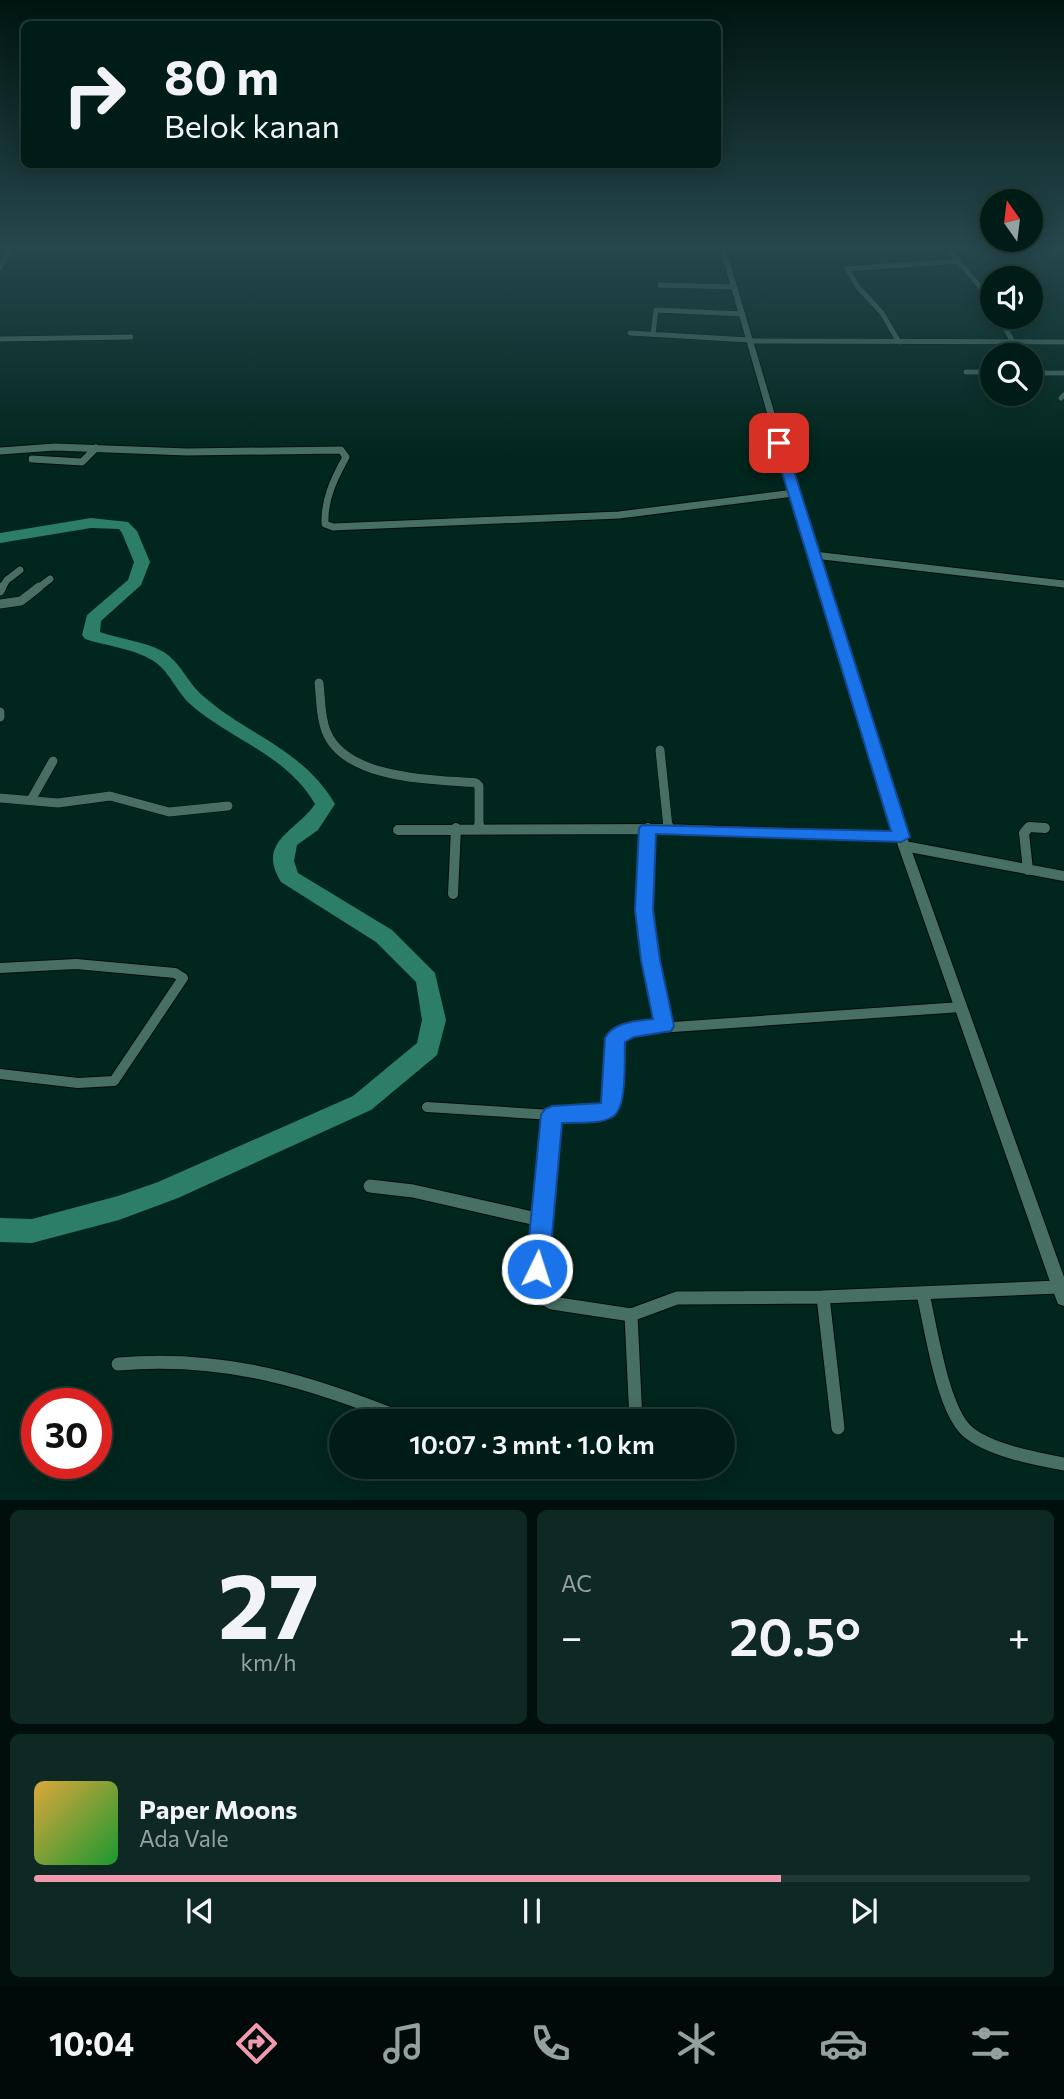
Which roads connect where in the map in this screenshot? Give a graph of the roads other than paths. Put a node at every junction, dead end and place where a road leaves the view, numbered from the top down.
1 (655, 319) edge
2 (744, 319) edge
3 (886, 319) edge
4 (1006, 329) edge
5 (630, 333) dead end
6 (653, 334) junction
7 (131, 337) dead end
8 (0, 339) edge
9 (750, 340) junction
10 (900, 342) junction
11 (1013, 342) junction
12 (1064, 342) edge
13 (966, 372) dead end
14 (980, 372) edge
15 (1043, 373) edge
16 (1064, 373) edge
17 (96, 448) junction
18 (0, 451) edge
19 (32, 459) dead end
20 (794, 494) junction
21 (814, 555) junction
22 (20, 570) dead end
23 (50, 579) dead end
24 (1064, 584) edge
25 (0, 591) edge
26 (0, 604) edge
27 (318, 683) dead end
28 (0, 712) edge
29 (1, 717) edge
30 (660, 750) dead end
31 (53, 761) dead end
32 (0, 798) edge
33 (31, 800) junction
34 (228, 806) dead end
35 (456, 828) junction
36 (479, 828) junction
37 (648, 828) junction
38 (1045, 828) dead end
39 (668, 829) junction
40 (398, 830) dead end
41 (903, 841) junction
42 (1028, 870) junction
43 (1064, 876) edge
44 (453, 894) dead end
45 (0, 968) edge
46 (961, 1007) junction
47 (664, 1026) junction
48 (0, 1074) edge
49 (427, 1107) dead end
50 (552, 1115) junction
51 (370, 1186) dead end
52 (541, 1220) junction
53 (1062, 1293) edge
54 (923, 1294) junction
55 (823, 1297) junction
56 (631, 1315) junction
57 (118, 1364) dead end
58 (380, 1409) edge
59 (635, 1409) edge
60 (838, 1428) dead end
61 (1064, 1464) edge

1 - 6 street
2 - 9 street
3 - 10 street
4 - 11 street
5 - 6 street
6 - 9 street
7 - 8 street
9 - 10 street
9 - 20 street
10 - 11 street
11 - 12 street
13 - 14 street
15 - 16 street
17 - 18 street
17 - 19 street
17 - 20 street
20 - 21 street
21 - 24 street
21 - 41 street
22 - 25 street
23 - 26 street
27 - 36 street
28 - 29 street
30 - 39 street
31 - 33 street
32 - 33 street
33 - 34 street
35 - 36 street
35 - 40 street
35 - 44 street
36 - 37 street
37 - 39 street
37 - 47 street
38 - 42 street
39 - 41 street
41 - 42 street
41 - 46 street
42 - 43 street
45 - 48 street
46 - 47 street
46 - 53 street
47 - 50 street
49 - 50 street
50 - 52 street
51 - 52 street
52 - 56 street
53 - 54 street
54 - 55 street
54 - 61 street
55 - 56 street
55 - 60 street
56 - 59 street
57 - 58 street

